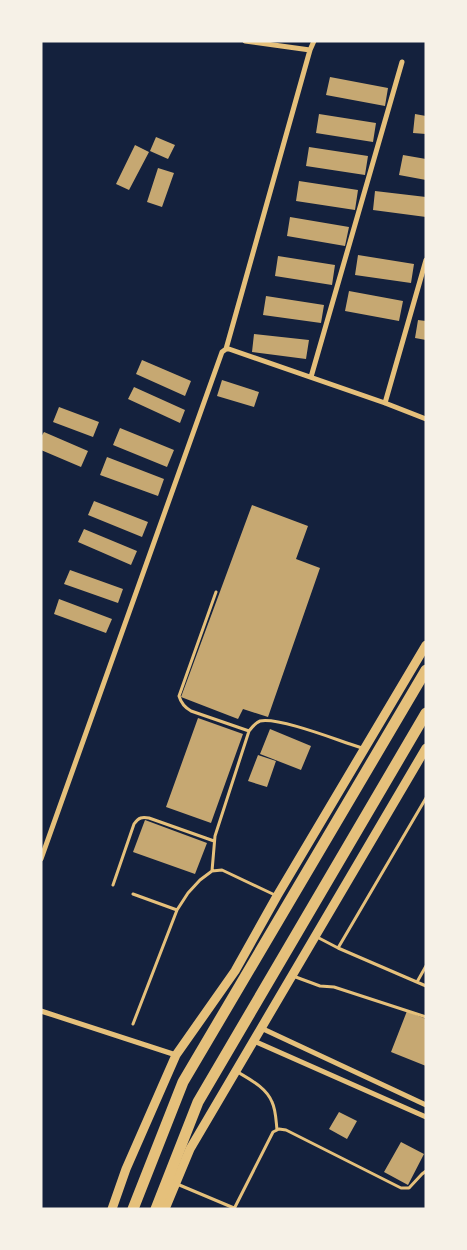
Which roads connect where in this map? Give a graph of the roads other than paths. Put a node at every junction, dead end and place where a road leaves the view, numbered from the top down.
1 (245, 41) edge
2 (314, 41) edge
3 (310, 50) junction
4 (402, 62) dead end
5 (426, 260) edge
6 (226, 349) junction
7 (311, 378) junction
8 (385, 403) junction
9 (426, 420) edge
10 (216, 592) dead end
11 (426, 645) edge
12 (426, 670) edge
13 (426, 713) edge
14 (248, 731) junction
15 (426, 748) edge
16 (365, 750) junction
17 (426, 798) edge
18 (214, 841) junction
19 (41, 859) edge
20 (212, 871) junction
21 (113, 886) dead end
22 (133, 894) dead end
23 (277, 896) junction
24 (177, 910) junction
25 (316, 936) junction
26 (338, 948) junction
27 (426, 966) edge
28 (292, 976) junction
29 (418, 982) junction
30 (426, 986) edge
31 (41, 1011) edge
32 (426, 1017) edge
33 (133, 1024) dead end
34 (261, 1028) junction
35 (254, 1041) junction
36 (176, 1055) junction
37 (236, 1071) junction
38 (426, 1105) edge
39 (426, 1117) edge
40 (277, 1130) junction
41 (426, 1171) edge
42 (175, 1183) junction
43 (234, 1208) edge
44 (112, 1209) edge
45 (133, 1209) edge
46 (156, 1209) edge
47 (165, 1209) edge

1 - 3 street
2 - 3 street
3 - 6 street
4 - 7 street
5 - 8 street
6 - 7 street
6 - 19 street
7 - 8 street
8 - 9 street
10 - 14 lane
11 - 16 main road
12 - 45 highway
13 - 46 highway
14 - 16 lane
14 - 18 lane
15 - 25 main road
16 - 23 main road
17 - 26 lane
18 - 20 lane
18 - 21 lane
20 - 23 lane
20 - 24 lane
22 - 24 lane
23 - 36 main road
24 - 33 lane
25 - 26 lane
25 - 28 main road
26 - 29 lane
27 - 29 lane
28 - 32 lane
28 - 34 main road
29 - 30 lane
31 - 36 street
34 - 35 main road
34 - 38 street
35 - 37 main road
35 - 39 street
36 - 44 main road
37 - 40 lane
37 - 42 main road
40 - 41 lane
40 - 43 lane
42 - 43 lane
42 - 47 main road

